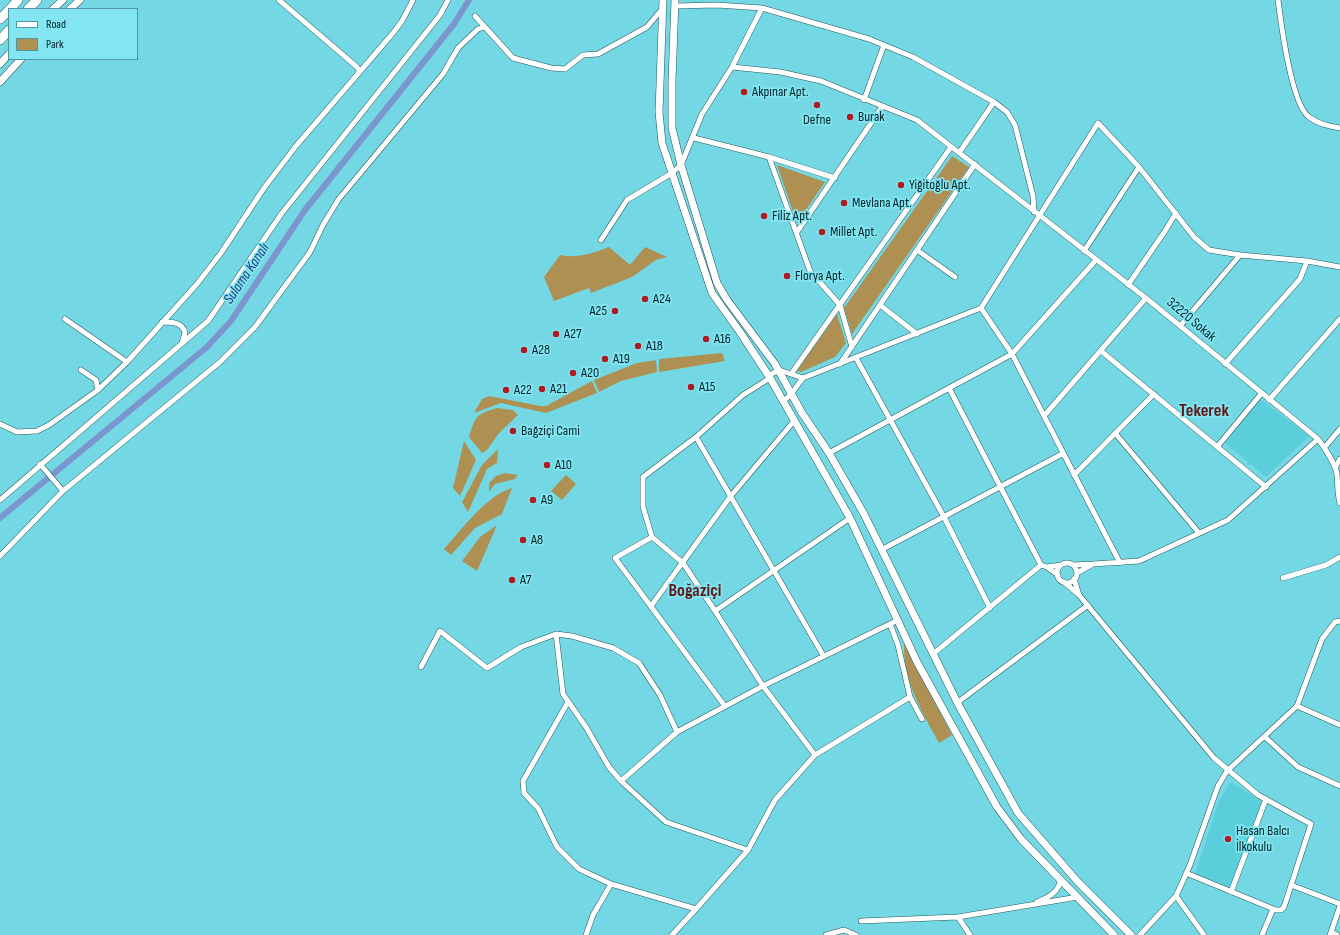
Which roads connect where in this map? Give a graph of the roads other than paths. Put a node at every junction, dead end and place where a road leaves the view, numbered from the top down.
1 (18, 0) edge
2 (37, 0) edge
3 (63, 0) edge
4 (80, 0) edge
5 (279, 0) edge
6 (413, 0) edge
7 (448, 0) edge
8 (663, 0) edge
9 (1278, 0) edge
10 (675, 3) edge
11 (10, 8) edge
12 (29, 8) edge
13 (54, 8) edge
14 (71, 8) edge
15 (663, 8) junction
16 (762, 8) junction
17 (8, 10) edge
18 (475, 16) dead end
19 (0, 19) edge
20 (484, 27) junction
21 (8, 31) edge
22 (0, 40) edge
23 (884, 45) junction
24 (8, 55) edge
25 (20, 60) edge
26 (0, 64) edge
27 (732, 67) junction
28 (359, 71) junction
29 (0, 82) edge
30 (864, 100) junction
31 (994, 102) junction
32 (882, 107) junction
33 (1340, 128) edge
34 (694, 138) junction
35 (951, 147) junction
36 (959, 153) junction
37 (769, 157) junction
38 (975, 164) junction
39 (681, 165) junction
40 (1139, 166) junction
41 (672, 173) junction
42 (835, 178) junction
43 (1034, 212) junction
44 (1176, 213) junction
45 (1038, 216) junction
46 (797, 232) junction
47 (601, 240) dead end
48 (917, 250) junction
49 (1084, 251) junction
50 (1240, 255) junction
51 (1096, 260) junction
52 (1307, 261) junction
53 (1340, 267) edge
54 (955, 277) dead end
55 (1128, 285) junction
56 (1146, 298) junction
57 (840, 305) junction
58 (880, 305) junction
59 (981, 308) junction
60 (1340, 319) edge
61 (65, 320) dead end
62 (162, 322) junction
63 (1180, 326) junction
64 (917, 334) junction
65 (182, 343) junction
66 (852, 346) junction
67 (1101, 351) junction
68 (1012, 354) junction
69 (856, 358) junction
70 (127, 362) junction
71 (1225, 364) junction
72 (840, 365) junction
73 (80, 370) dead end
74 (778, 370) junction
75 (791, 374) junction
76 (769, 377) junction
77 (804, 378) junction
78 (949, 388) junction
79 (98, 390) junction
80 (1154, 394) junction
81 (1261, 394) junction
82 (792, 395) junction
83 (1269, 400) junction
84 (783, 401) junction
85 (1044, 416) junction
86 (794, 420) junction
87 (890, 420) junction
88 (0, 424) edge
89 (1340, 429) edge
90 (1115, 433) junction
91 (696, 437) junction
92 (1318, 439) junction
93 (1217, 447) junction
94 (1324, 448) junction
95 (829, 453) junction
96 (1062, 454) junction
97 (1340, 459) edge
98 (41, 466) junction
99 (1335, 468) junction
100 (1074, 475) junction
101 (1266, 487) junction
102 (1000, 488) junction
103 (63, 491) junction
104 (730, 497) junction
105 (0, 500) edge
106 (1340, 503) edge
107 (944, 517) junction
108 (850, 518) junction
109 (1199, 533) junction
110 (652, 537) junction
111 (881, 550) junction
112 (0, 556) edge
113 (1340, 557) edge
114 (683, 563) junction
115 (1120, 563) junction
116 (1062, 564) junction
117 (1092, 564) junction
118 (1072, 565) junction
119 (1044, 566) junction
120 (773, 571) junction
121 (1077, 573) junction
122 (1058, 576) junction
123 (1283, 578) dead end
124 (1074, 580) junction
125 (1064, 582) junction
126 (1079, 596) junction
127 (651, 606) junction
128 (1088, 606) junction
129 (990, 608) junction
130 (715, 612) junction
131 (898, 620) junction
132 (1340, 621) edge
133 (890, 624) junction
134 (556, 634) junction
135 (933, 654) junction
136 (823, 655) junction
137 (421, 667) dead end
138 (763, 686) junction
139 (910, 697) junction
140 (568, 702) junction
141 (958, 702) junction
142 (724, 705) junction
143 (1297, 706) junction
144 (922, 719) dead end
145 (1340, 726) edge
146 (677, 732) junction
147 (1265, 737) junction
148 (815, 755) junction
149 (1227, 771) junction
150 (621, 781) junction
151 (1340, 786) edge
152 (1266, 800) junction
153 (748, 850) junction
154 (1186, 873) junction
155 (1061, 879) junction
156 (611, 884) junction
157 (1291, 885) junction
158 (1231, 892) junction
159 (1176, 896) junction
160 (1078, 897) junction
161 (1340, 905) edge
162 (1026, 906) junction
163 (696, 909) junction
164 (1273, 909) junction
165 (958, 917) junction
166 (861, 921) dead end
167 (1330, 934) edge
168 (586, 935) edge
169 (672, 935) edge
170 (826, 935) edge
171 (856, 935) edge
172 (970, 935) edge
173 (1114, 935) edge
174 (1131, 935) edge
175 (1140, 935) edge
176 (1204, 935) edge
177 (1262, 935) edge
178 (1337, 935) edge

1 - 11 highway
2 - 12 highway
3 - 13 main road
4 - 14 main road
5 - 28 street
6 - 28 street
7 - 65 street
8 - 15 main road
9 - 33 street
10 - 16 street
10 - 39 main road
15 - 20 street
15 - 41 main road
16 - 23 street
16 - 27 street
17 - 19 highway
18 - 20 street
20 - 103 street
21 - 22 highway
23 - 30 street
23 - 31 street
24 - 26 main road
25 - 29 main road
27 - 30 street, 32220 Sokak
27 - 34 street
28 - 62 street
30 - 32 street, 32220 Sokak
31 - 36 street
31 - 43 street
32 - 35 street, 32220 Sokak
32 - 42 street
34 - 37 street
34 - 39 street
35 - 36 street, 32220 Sokak
35 - 57 street
36 - 38 street, 32220 Sokak
37 - 42 street
37 - 46 street
38 - 43 street, 32220 Sokak
38 - 48 street
39 - 41 street
39 - 74 main road
40 - 44 street
40 - 45 street
40 - 49 street
41 - 47 street
41 - 76 main road
42 - 46 street
43 - 45 street, 32220 Sokak
44 - 50 street
44 - 55 street
45 - 49 street, 32220 Sokak
45 - 59 street
46 - 57 street
48 - 54 street
48 - 58 street
49 - 51 street, 32220 Sokak
50 - 52 street
50 - 63 street
51 - 55 street, 32220 Sokak
51 - 68 street
52 - 53 street
52 - 71 street
55 - 56 street, 32220 Sokak
56 - 63 street, 32220 Sokak
56 - 67 street
57 - 66 street
57 - 75 street
58 - 64 street
58 - 66 street
59 - 64 street
59 - 68 street
60 - 83 street
61 - 70 street
62 - 65 street
62 - 70 street
63 - 71 street, 32220 Sokak
64 - 69 street
65 - 98 street
66 - 72 street
67 - 80 street
67 - 85 street
68 - 78 street
68 - 85 street
69 - 72 street
69 - 87 street
70 - 79 street
71 - 81 street, 32220 Sokak
72 - 77 street
73 - 79 street
74 - 75 street
74 - 76 street
74 - 82 main road
75 - 77 street
76 - 84 main road
76 - 91 street
77 - 82 street
78 - 87 street
78 - 102 street
79 - 88 street
80 - 90 street
80 - 93 street
81 - 83 street, 32220 Sokak
81 - 93 street
82 - 84 street
82 - 95 main road
83 - 92 street, 32220 Sokak
84 - 86 main road
85 - 96 street
86 - 104 street
86 - 108 main road
87 - 95 street
87 - 107 street
89 - 94 street
90 - 100 street
90 - 109 street
91 - 104 street
91 - 110 street
92 - 94 street, 32220 Sokak
92 - 101 street
93 - 101 street
94 - 99 street, 32220 Sokak
95 - 111 main road
96 - 100 street
96 - 102 street
97 - 99 street
98 - 103 street
98 - 105 street
99 - 106 street
100 - 115 street
101 - 109 street
102 - 107 street
102 - 119 street
103 - 112 street
104 - 114 street
104 - 120 street
107 - 111 street
107 - 129 street
108 - 120 street
108 - 131 main road
109 - 115 street
110 - 114 street
110 - 127 street
111 - 135 main road
113 - 123 street
114 - 127 street
114 - 130 street
115 - 117 street
116 - 118 street
116 - 119 street
116 - 122 street
117 - 118 street
117 - 121 street
118 - 121 street
119 - 122 street
119 - 129 street
120 - 130 street
120 - 136 street
121 - 124 street
122 - 125 street
124 - 125 street
124 - 126 street
125 - 126 street
126 - 128 street
127 - 142 street
128 - 141 street
128 - 149 street
129 - 135 street
130 - 138 street
131 - 133 street
131 - 155 main road
132 - 143 street
133 - 136 street
133 - 139 street
134 - 137 street
134 - 140 street
134 - 146 street
135 - 141 main road
136 - 138 street
138 - 142 street
138 - 148 street
139 - 144 street
139 - 148 street
140 - 150 street
140 - 156 street
141 - 174 main road
142 - 146 street
143 - 145 street
143 - 147 street
146 - 150 street
147 - 149 street
147 - 151 street
148 - 153 street
149 - 152 street
149 - 154 street
150 - 153 street
152 - 157 street
152 - 158 street
153 - 163 street
154 - 158 street
154 - 159 street
155 - 160 main road
155 - 162 street
156 - 163 street
156 - 168 street
157 - 161 street
157 - 164 street
158 - 164 street
159 - 175 street
159 - 176 street
160 - 162 street
160 - 173 main road
161 - 167 street
162 - 165 street
163 - 169 street
164 - 177 street
165 - 166 street
165 - 172 street
167 - 178 street
170 - 171 street

